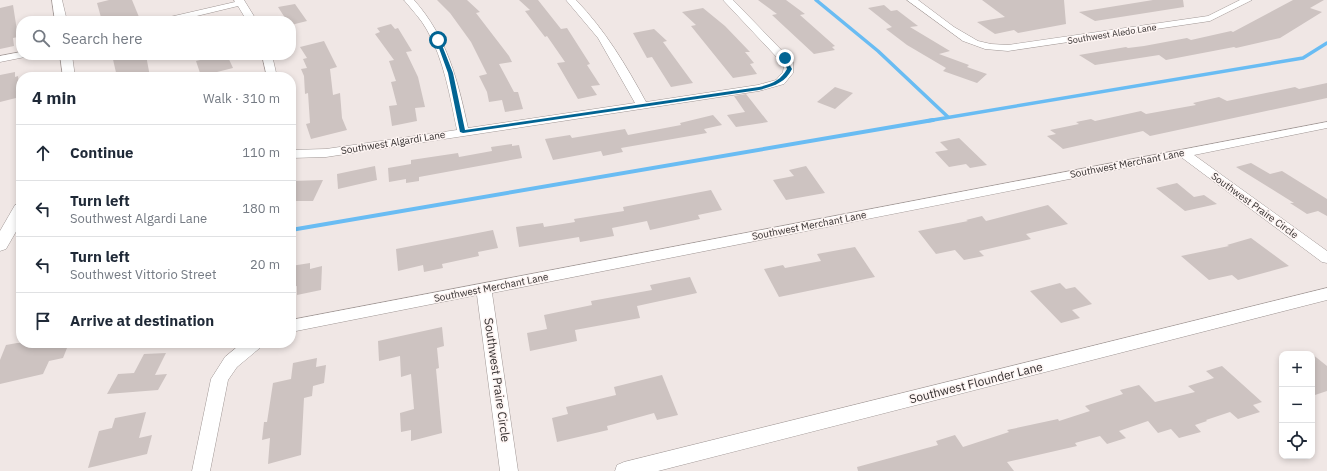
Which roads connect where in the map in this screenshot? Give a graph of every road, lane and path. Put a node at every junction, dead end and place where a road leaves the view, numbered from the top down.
1 (57, 0) edge
2 (410, 0) edge
3 (571, 0) edge
4 (728, 0) edge
5 (912, 0) edge
6 (1247, 0) edge
7 (240, 2) edge
8 (60, 16) edge
9 (184, 16) edge
10 (249, 16) edge
11 (16, 56) edge
12 (0, 59) edge
13 (67, 60) edge
14 (268, 60) edge
15 (68, 72) edge
16 (271, 72) edge
17 (642, 105) junction
18 (1327, 125) edge
19 (463, 132) junction
20 (1182, 152) junction
21 (296, 154) edge
22 (16, 218) edge
23 (0, 245) edge
24 (1327, 258) edge
25 (484, 288) junction
26 (1327, 294) edge
27 (296, 325) edge
28 (247, 348) edge
29 (201, 471) edge
30 (509, 471) edge
31 (624, 471) edge

1 - 8 street
2 - 19 street
3 - 17 street
4 - 17 street, Southwest Algardi Lane
5 - 6 street, Southwest Aledo Lane
7 - 9 street
7 - 10 street
11 - 12 street
13 - 15 street
14 - 16 street
17 - 19 street, Southwest Algardi Lane
18 - 20 street, Southwest Merchant Lane
19 - 21 street, Southwest Algardi Lane
20 - 24 street, Southwest Praire Circle
20 - 25 street, Southwest Merchant Lane
22 - 23 street
25 - 27 street, Southwest Merchant Lane
25 - 30 street, Southwest Praire Circle
26 - 31 street, Southwest Flounder Lane
28 - 29 street

